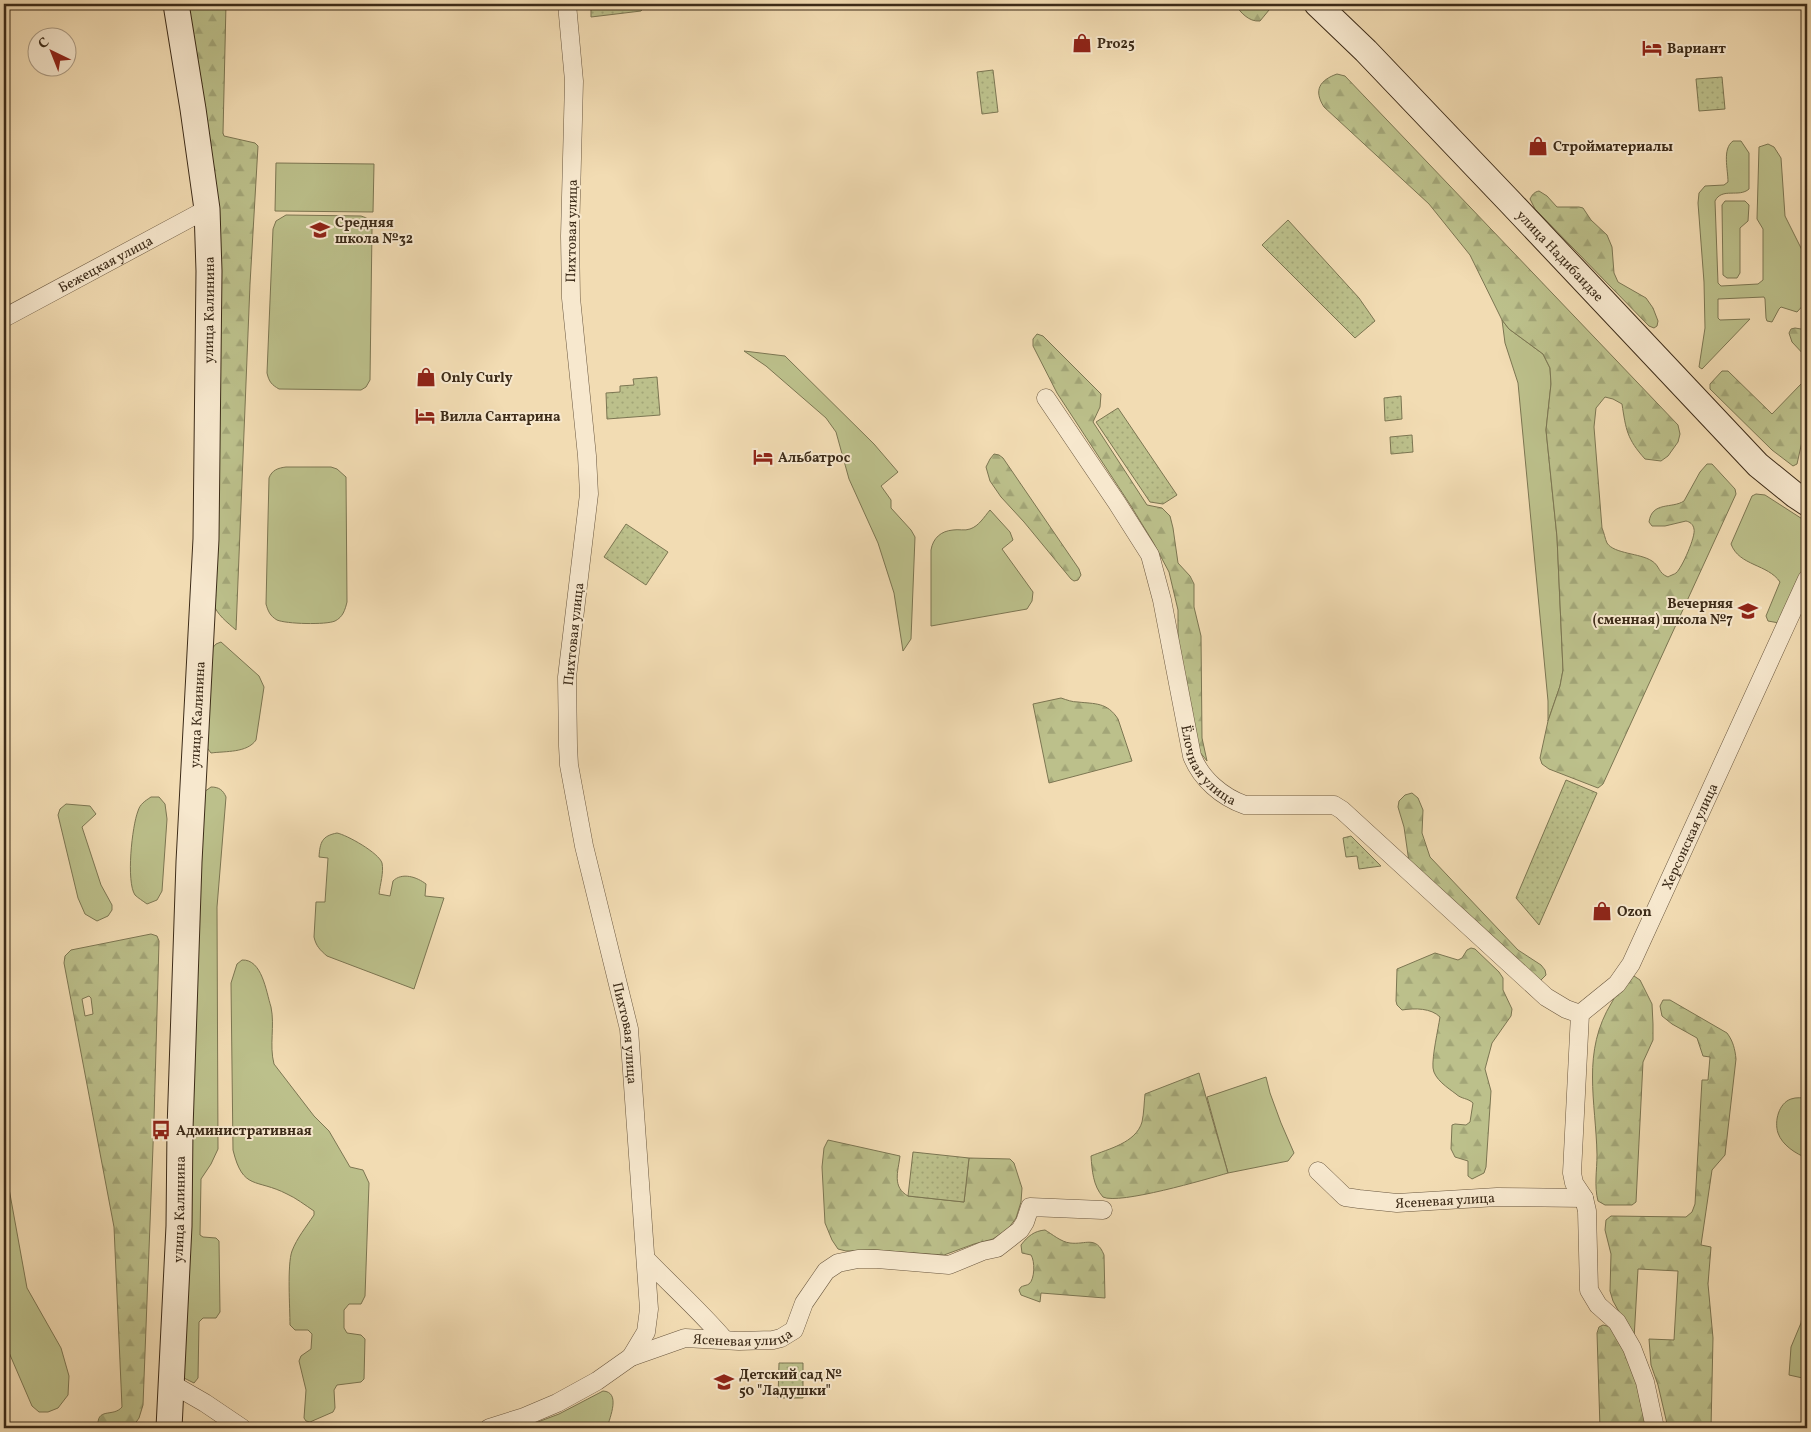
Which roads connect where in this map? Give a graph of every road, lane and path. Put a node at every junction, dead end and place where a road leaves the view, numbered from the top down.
1 (176, 4) edge
2 (567, 4) edge
3 (1317, 4) edge
4 (207, 209) junction
5 (4, 318) edge
6 (1046, 398) dead end
7 (1807, 503) edge
8 (1807, 579) edge
9 (1580, 1014) junction
10 (1318, 1171) dead end
11 (1584, 1198) junction
12 (1103, 1210) dead end
13 (646, 1258) junction
14 (724, 1339) junction
15 (631, 1357) junction
16 (172, 1384) junction
17 (222, 1423) edge
18 (170, 1428) edge
19 (242, 1428) edge
20 (489, 1428) edge
21 (1655, 1428) edge

1 - 4 main road, улица Калинина
2 - 13 street, Пихтовая улица
3 - 7 main road, улица Надибаидзе
4 - 5 street, Бежецкая улица
4 - 16 main road, улица Калинина
6 - 9 street, Ёлочная улица
8 - 9 street, Херсонская улица
9 - 11 street
10 - 11 street, Ясеневая улица
11 - 21 street
12 - 14 street, Ясеневая улица
13 - 14 street
13 - 15 street, Пихтовая улица
14 - 15 street, Ясеневая улица
15 - 20 street, Ясеневая улица
16 - 17 street
16 - 18 main road, улица Калинина
17 - 19 street

